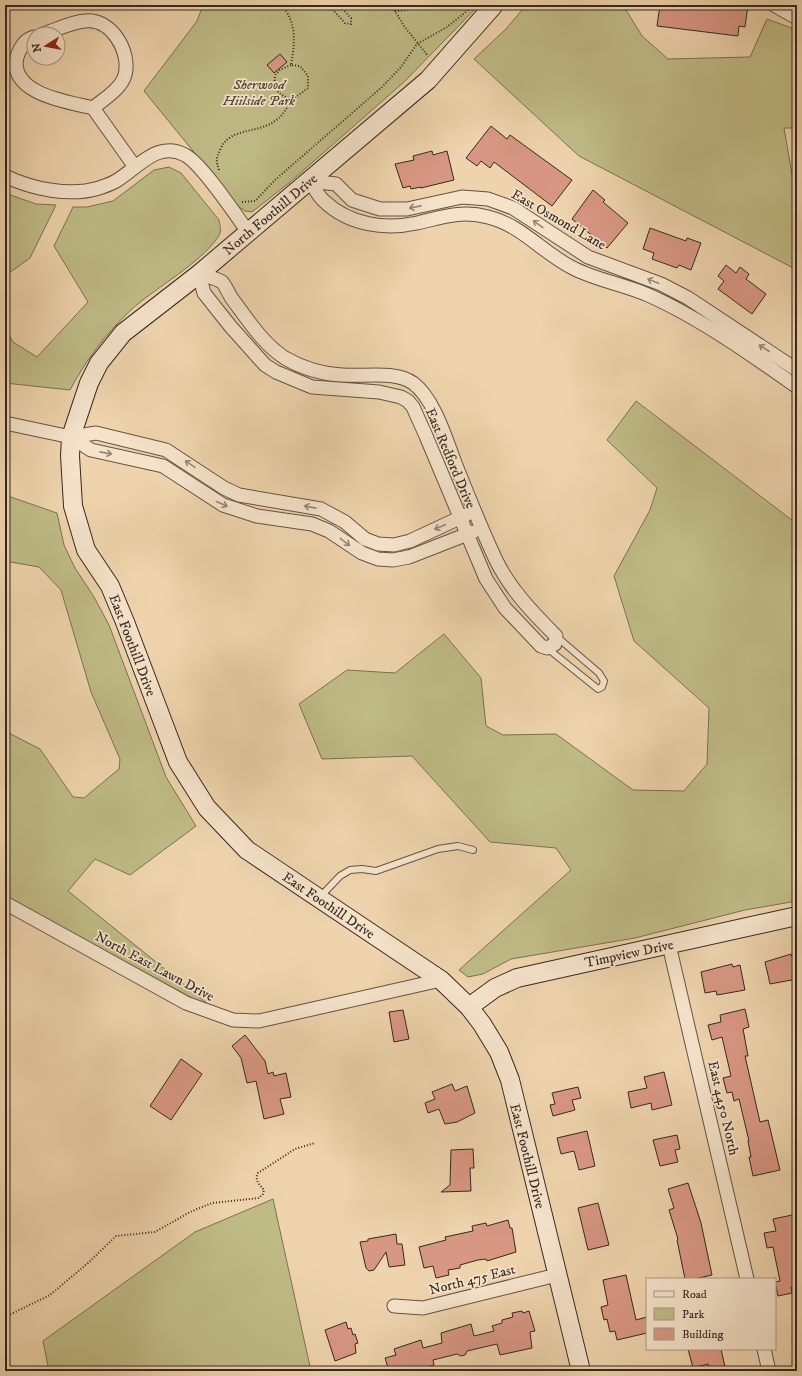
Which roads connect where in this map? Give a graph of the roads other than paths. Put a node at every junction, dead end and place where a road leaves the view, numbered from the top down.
1 (494, 5) edge
2 (774, 5) edge
3 (797, 18) edge
4 (66, 27) edge
5 (26, 40) edge
6 (94, 108) junction
7 (135, 167) junction
8 (5, 176) edge
9 (310, 181) junction
10 (358, 203) junction
11 (351, 218) junction
12 (248, 232) junction
13 (607, 264) junction
14 (199, 274) junction
15 (601, 279) junction
16 (797, 370) edge
17 (797, 387) edge
18 (5, 423) edge
19 (71, 437) junction
20 (475, 511) junction
21 (459, 518) junction
22 (482, 529) junction
23 (466, 535) junction
24 (556, 636) junction
25 (547, 648) junction
26 (473, 850) dead end
27 (318, 899) junction
28 (5, 903) edge
29 (797, 916) edge
30 (669, 945) junction
31 (441, 980) junction
32 (469, 1007) junction
33 (557, 1275) junction
34 (748, 1278) edge
35 (394, 1306) dead end
36 (764, 1350) edge
37 (581, 1371) edge
38 (769, 1371) edge

1 - 9 street, North Foothill Drive
2 - 3 street
4 - 6 street
5 - 6 street
6 - 7 street
7 - 8 street
7 - 12 street
9 - 10 street, East Osmond Lane
9 - 11 street, East Osmond Lane
9 - 12 street, North Foothill Drive
10 - 11 street
13 -> 10 street, East Osmond Lane
11 - 15 street, East Osmond Lane
12 - 14 street, North Foothill Drive
13 - 15 street
16 -> 13 street, East Osmond Lane
14 - 19 street, North Foothill Drive
14 - 20 street, East Redford Drive
14 - 21 street, East Redford Drive
15 - 17 street, East Osmond Lane
18 - 19 street
21 -> 19 street
19 -> 23 street
19 - 27 street, East Foothill Drive
20 - 21 street
20 - 22 street, East Redford Drive
21 - 23 street, East Redford Drive
22 - 23 street
22 - 24 street, East Redford Drive
23 - 25 street, East Redford Drive
24 - 25 street
24 - 25 lane
26 - 27 lane
27 - 31 street, East Foothill Drive
28 - 31 street, North East Lawn Drive
29 - 30 street, Timpview Drive
30 - 32 street, Timpview Drive
30 - 34 street, East 4450 North
31 - 32 street, East Foothill Drive
32 - 33 street, East Foothill Drive
33 - 35 street, North 475 East
33 - 37 street, East Foothill Drive
36 - 38 street

